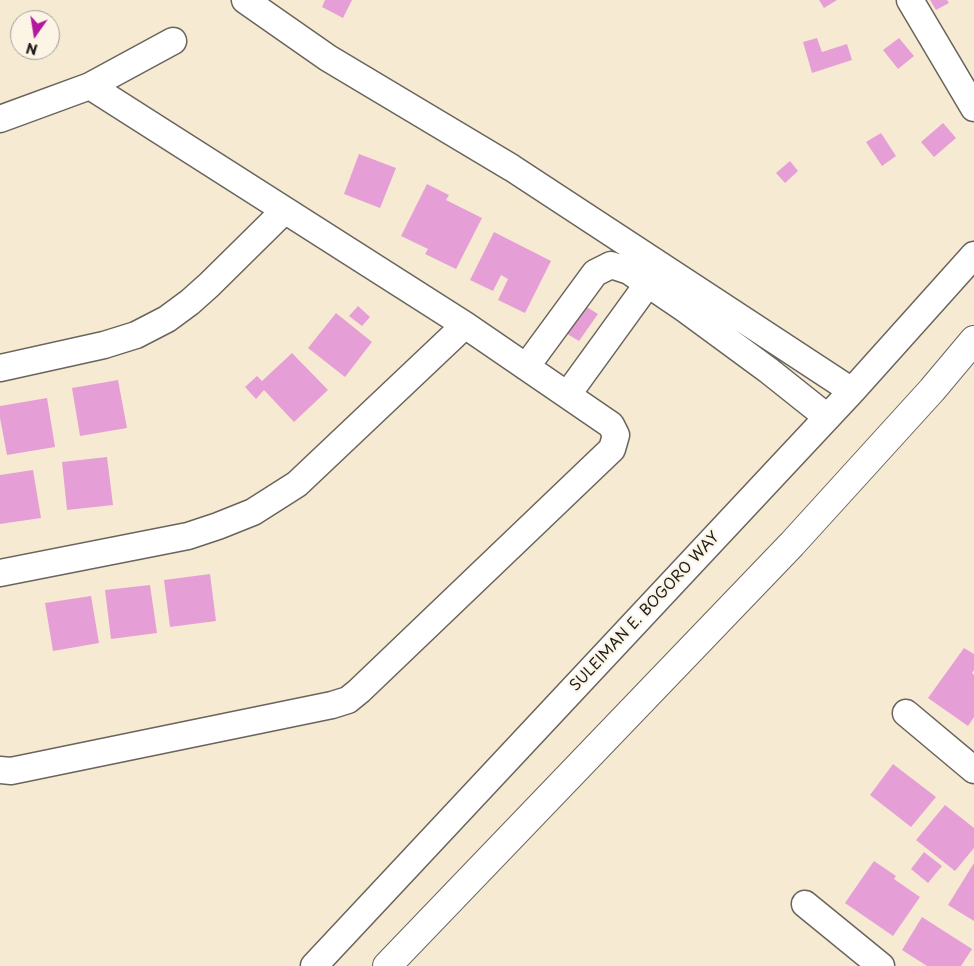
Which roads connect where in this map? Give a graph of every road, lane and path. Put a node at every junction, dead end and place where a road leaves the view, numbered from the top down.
1 (244, 0) edge
2 (910, 0) edge
3 (173, 42) dead end
4 (90, 86) junction
5 (974, 108) edge
6 (0, 120) edge
7 (284, 211) junction
8 (974, 255) edge
9 (647, 285) junction
10 (465, 325) junction
11 (974, 340) edge
12 (526, 367) junction
13 (0, 368) edge
14 (852, 391) junction
15 (568, 394) junction
16 (827, 417) junction
17 (0, 573) edge
18 (906, 713) dead end
19 (0, 770) edge
20 (974, 770) edge
21 (805, 904) dead end
22 (314, 966) edge
23 (387, 966) edge
24 (881, 966) edge

1 - 14 street
2 - 5 street
3 - 4 street
4 - 6 street
4 - 7 street
7 - 10 street
7 - 13 street
8 - 14 street, SULEIMAN E. BOGORO WAY
9 - 12 street
9 - 15 street
9 - 16 street
10 - 12 street
10 - 17 street
11 - 23 main road
12 - 15 street
14 - 16 street, SULEIMAN E. BOGORO WAY
15 - 19 street
16 - 22 street, SULEIMAN E. BOGORO WAY
18 - 20 street
21 - 24 street

